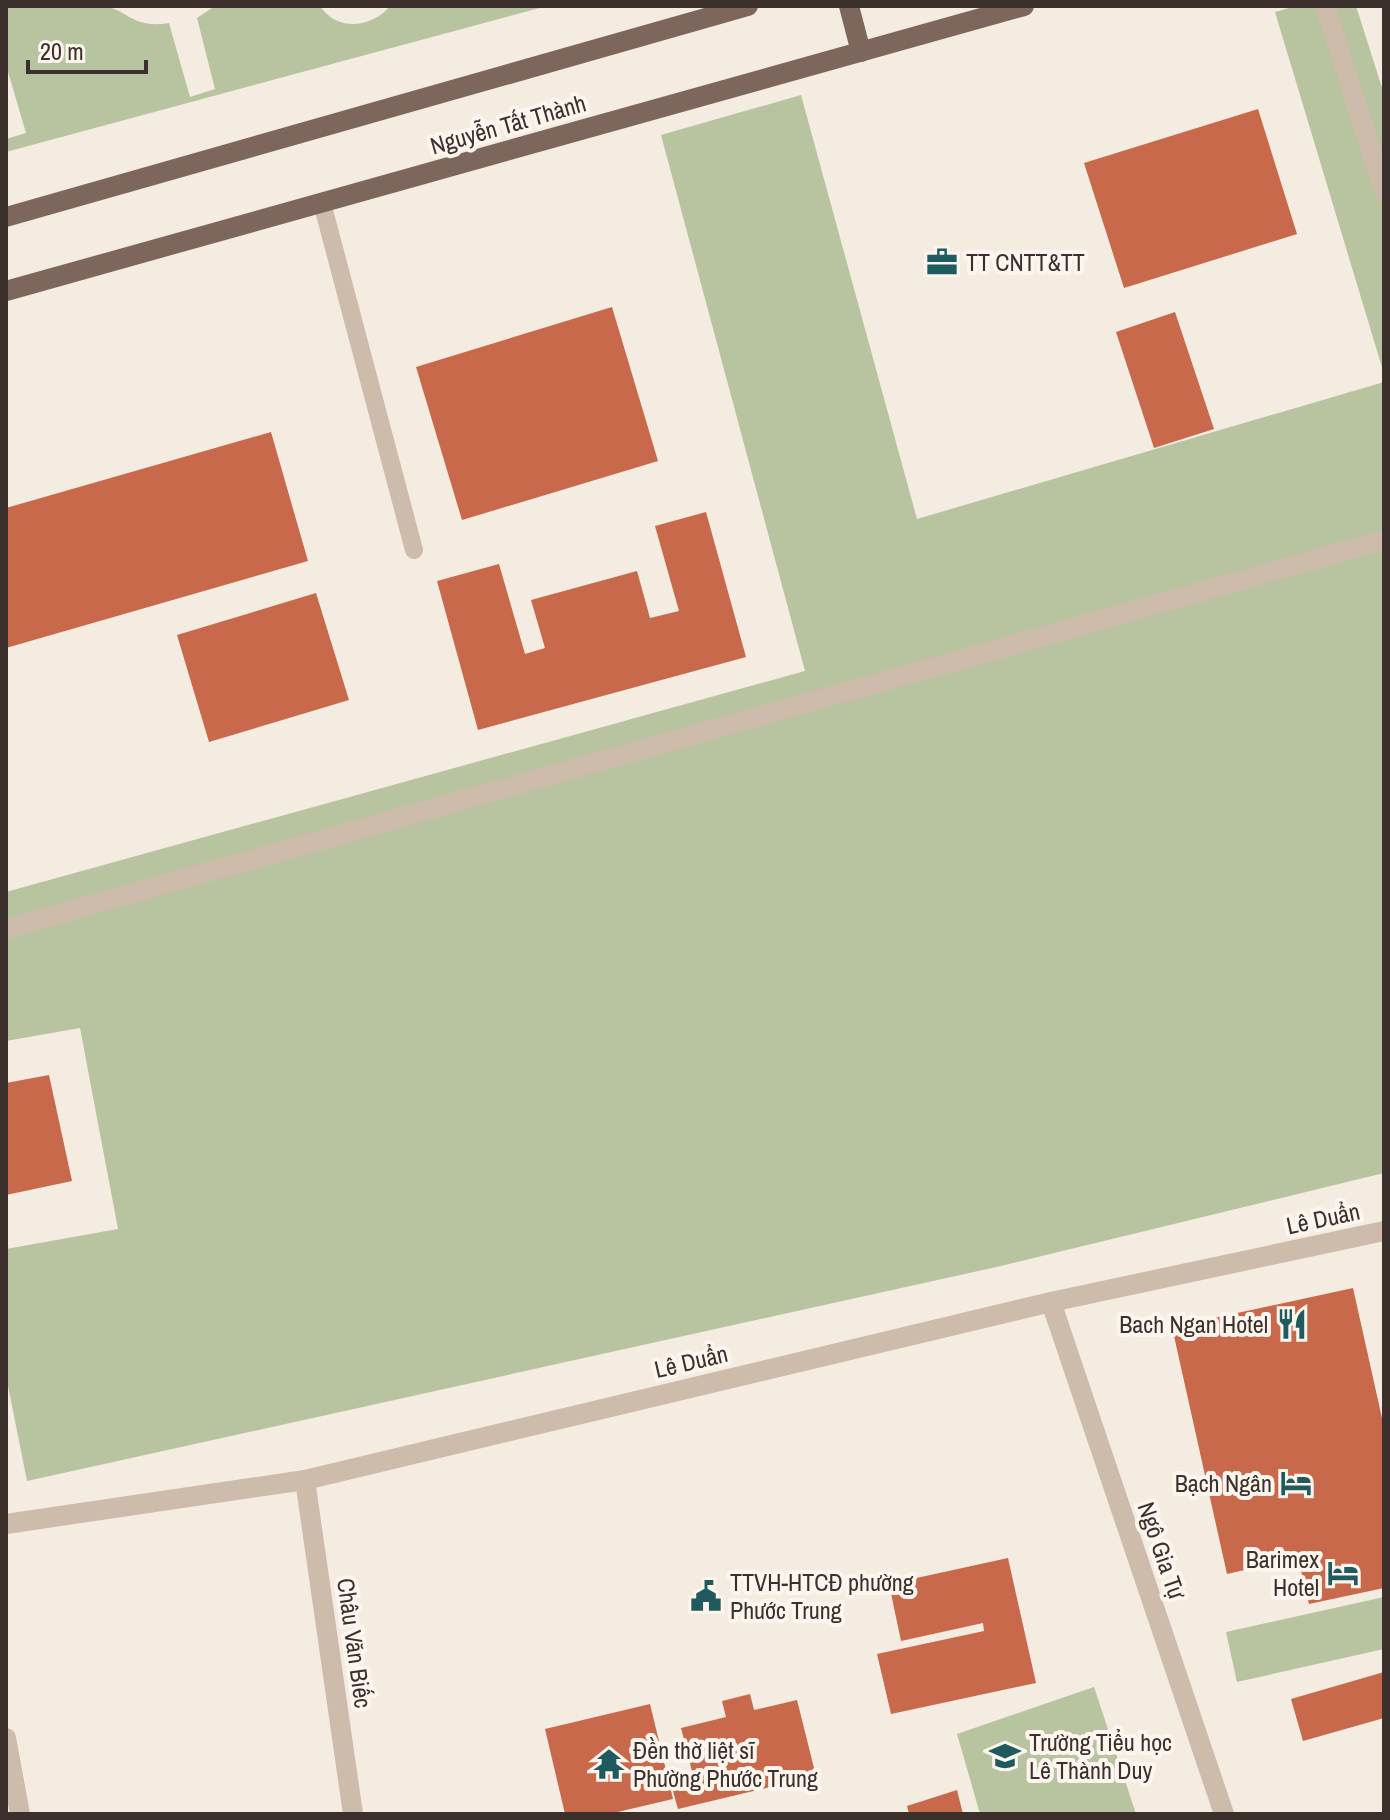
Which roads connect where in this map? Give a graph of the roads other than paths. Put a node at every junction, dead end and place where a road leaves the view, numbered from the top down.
1 (748, 6) edge
2 (849, 6) edge
3 (1024, 6) edge
4 (1325, 6) edge
5 (861, 52) junction
6 (1384, 191) edge
7 (322, 203) junction
8 (6, 217) edge
9 (6, 291) edge
10 (1384, 540) edge
11 (414, 550) dead end
12 (6, 929) edge
13 (1384, 1231) edge
14 (1051, 1302) junction
15 (305, 1480) junction
16 (6, 1524) edge
17 (6, 1738) edge
18 (20, 1814) edge
19 (353, 1814) edge
20 (1224, 1814) edge

1 - 8 main road, Nguyễn Tất Thành
2 - 5 main road
3 - 5 main road, Nguyễn Tất Thành
4 - 6 street
5 - 7 main road, Nguyễn Tất Thành
7 - 9 main road, Nguyễn Tất Thành
7 - 11 lane
10 - 12 street
13 - 14 street, Lê Duẩn
14 - 15 street, Lê Duẩn
14 - 20 street, Ngô Gia Tự
15 - 16 street, Lê Duẩn
15 - 19 street, Châu Văn Biếc
17 - 18 street

